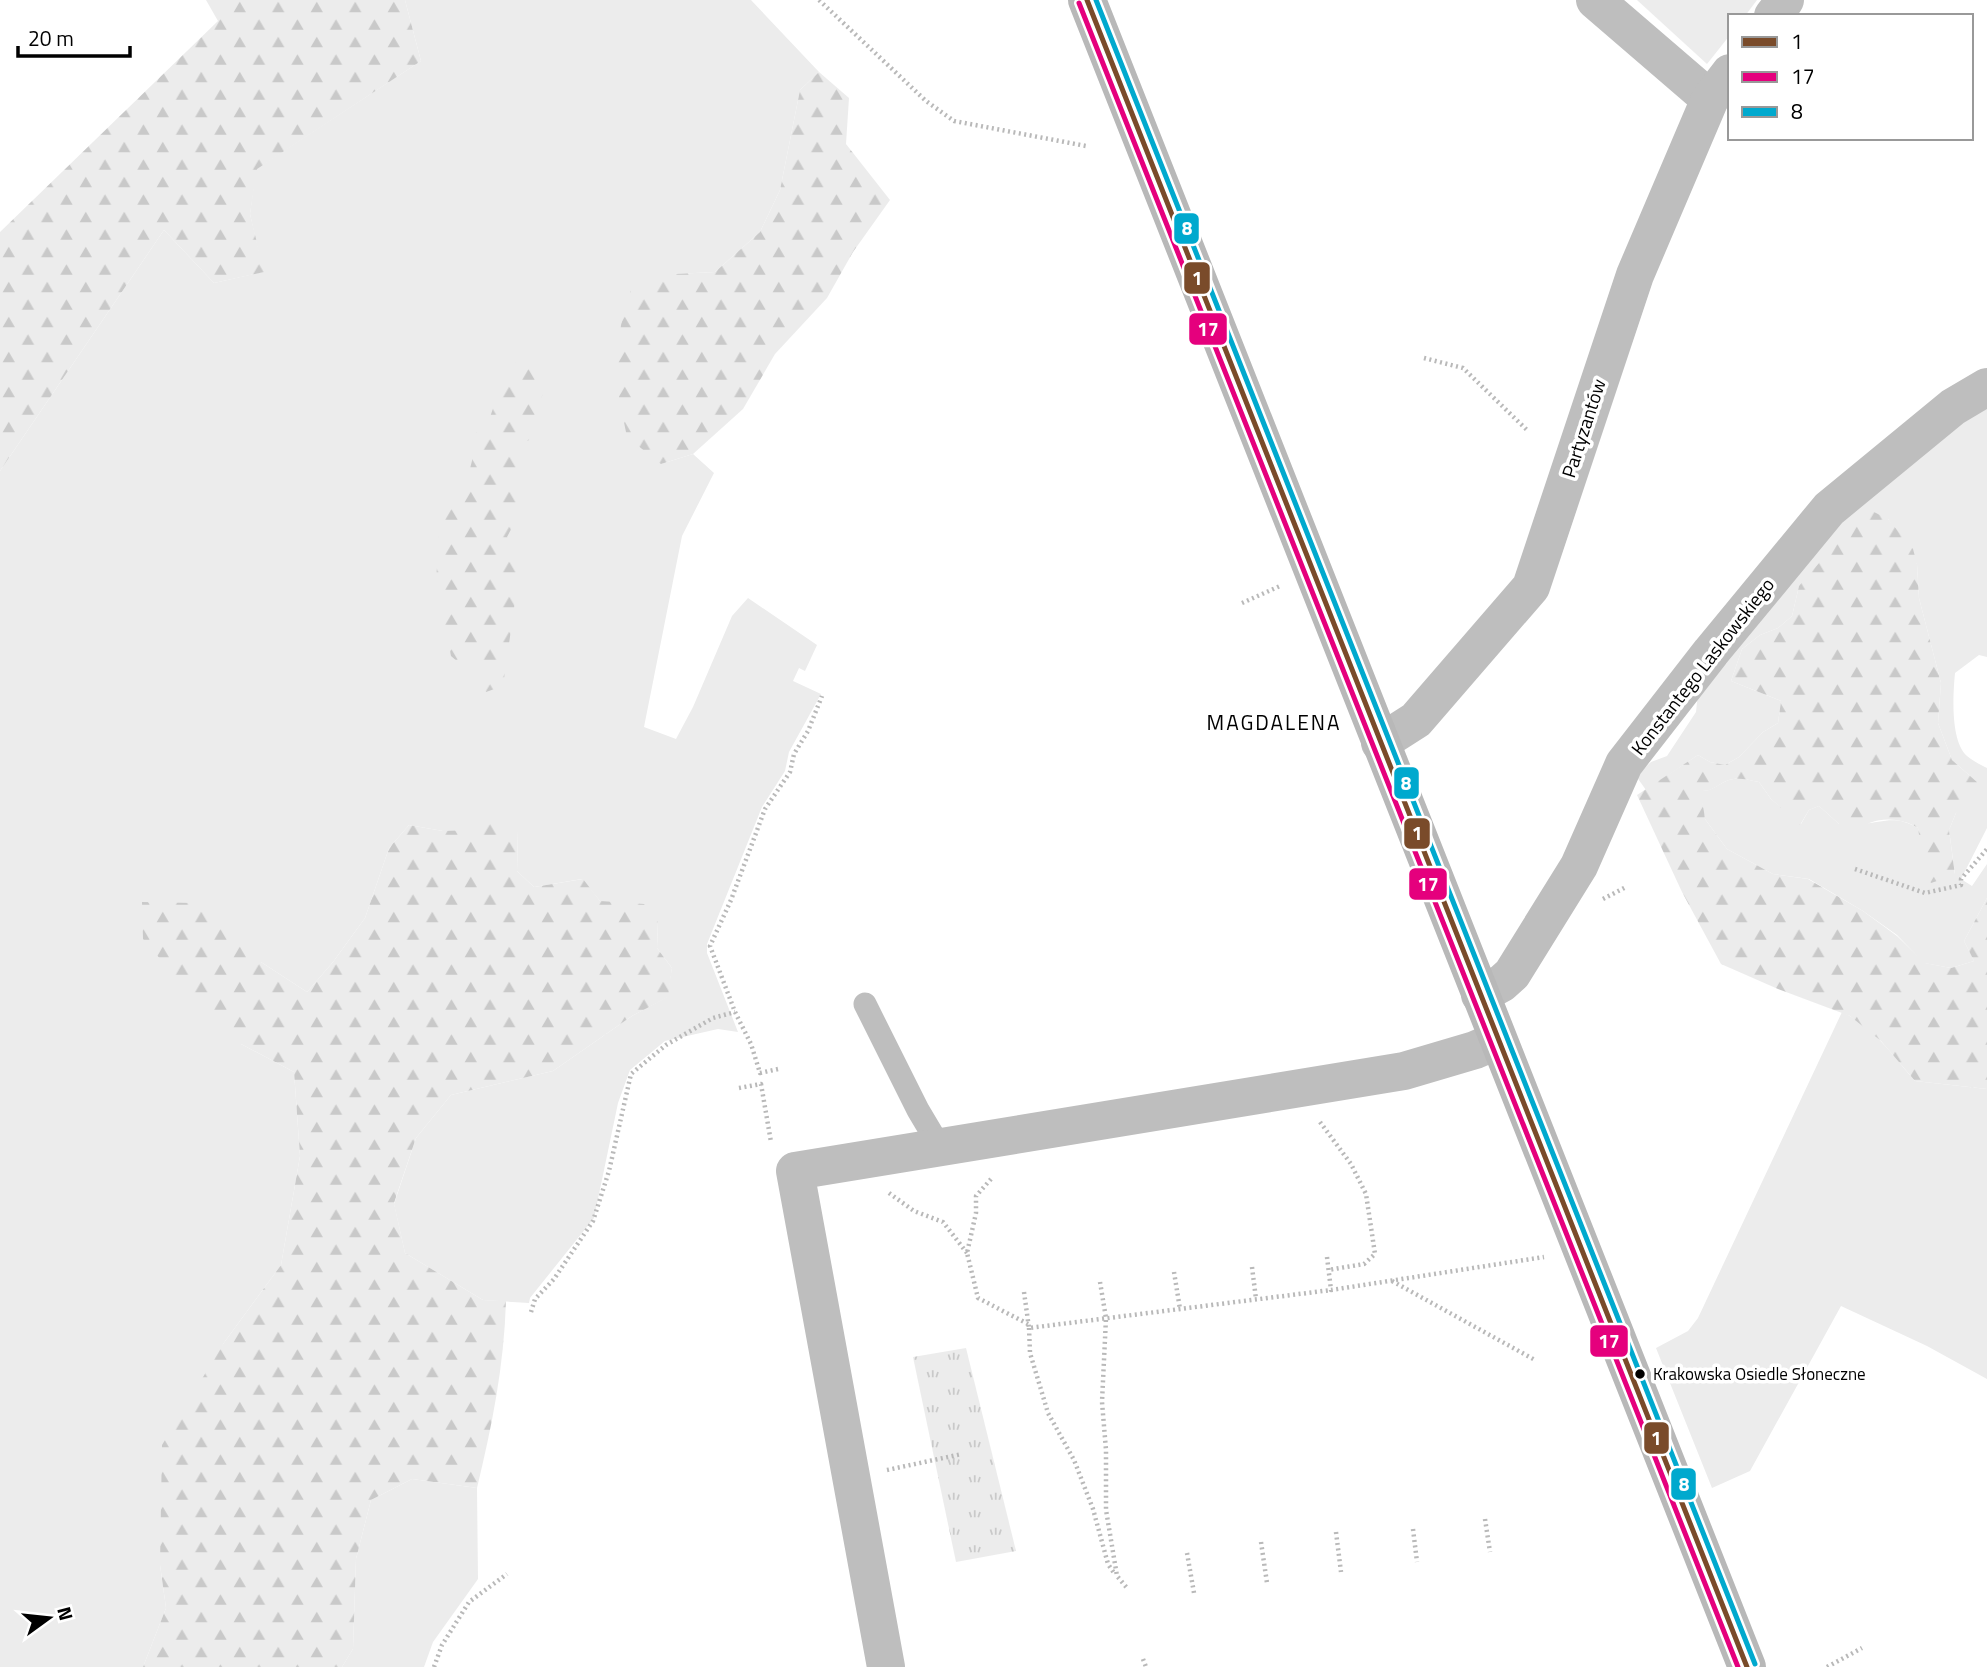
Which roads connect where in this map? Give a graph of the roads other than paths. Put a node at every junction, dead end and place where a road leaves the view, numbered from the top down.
1 (1087, 0) edge
2 (1595, 0) edge
3 (1720, 86) edge
4 (1987, 387) edge
5 (1380, 743) junction
6 (1480, 995) junction
7 (865, 1004) dead end
8 (1498, 1040) junction
9 (940, 1147) junction
10 (886, 1667) edge
11 (1747, 1667) edge

1 - 5 street
2 - 3 street
3 - 5 street, Partyzantów
4 - 6 street, Konstantego Laskowskiego
5 - 6 street
6 - 8 street
7 - 9 lane
8 - 9 street
8 - 11 street
9 - 10 street

